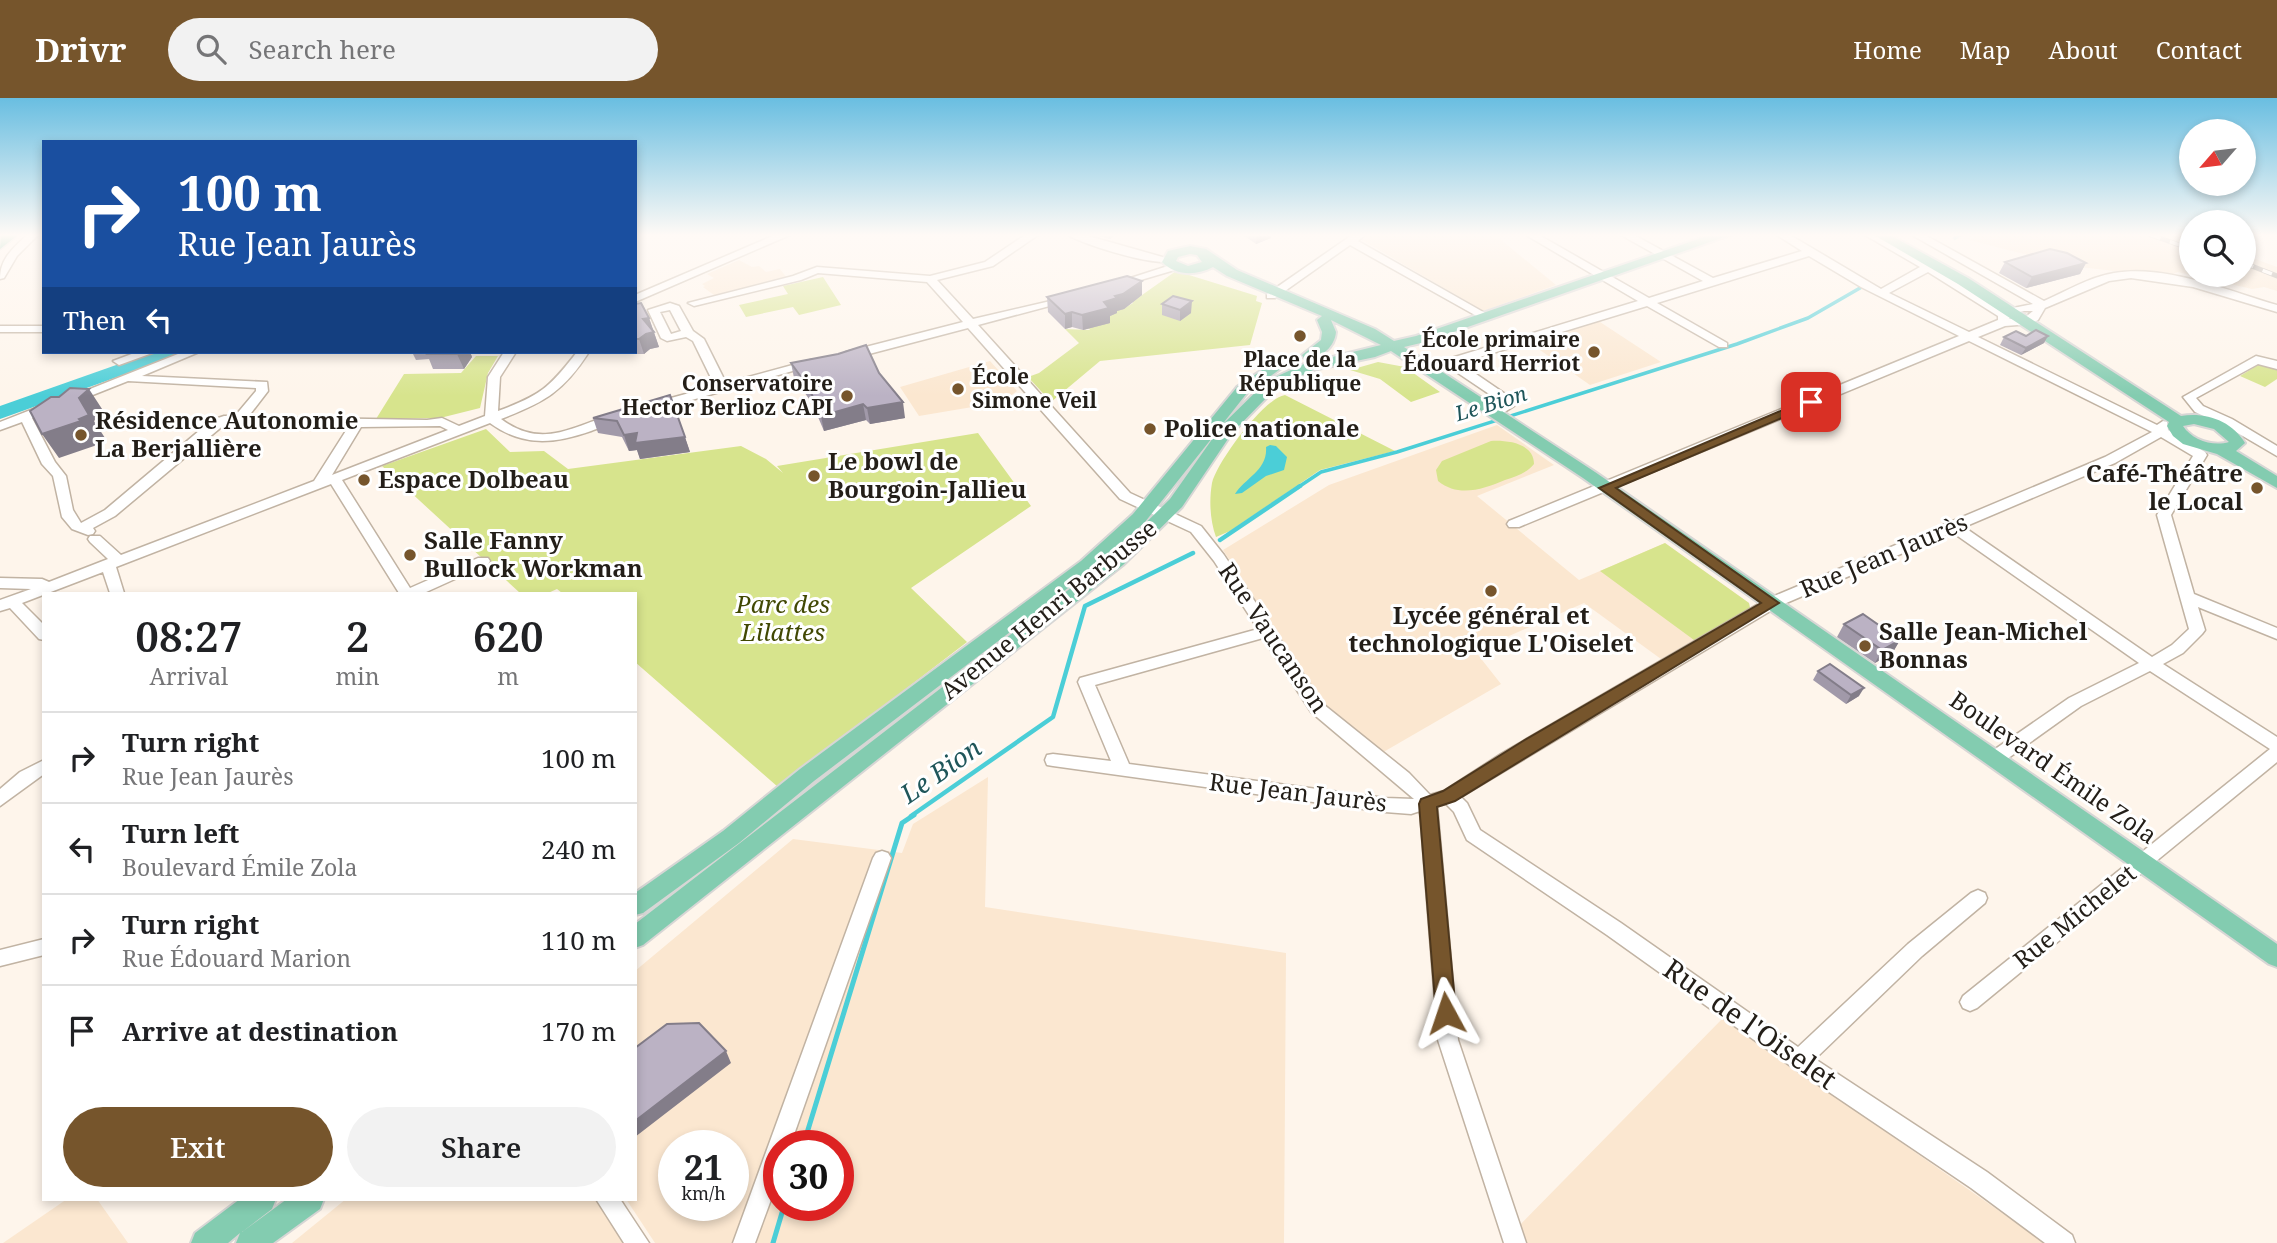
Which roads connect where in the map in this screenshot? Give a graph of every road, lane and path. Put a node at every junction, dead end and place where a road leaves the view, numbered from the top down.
1 (660, 288) edge
2 (754, 288) edge
3 (939, 288) edge
4 (1259, 288) edge
5 (1263, 288) edge
6 (1282, 288) edge
7 (1439, 288) edge
8 (1570, 288) edge
9 (1624, 288) edge
10 (1691, 288) edge
11 (1871, 288) edge
12 (1889, 288) edge
13 (1965, 288) edge
14 (1971, 288) edge
15 (1976, 288) edge
16 (1999, 288) edge
17 (2087, 288) edge
18 (2203, 288) edge
19 (1881, 293) junction
20 (1274, 294) junction
21 (1079, 295) edge
22 (637, 298) edge
23 (1648, 302) junction
24 (694, 303) dead end
25 (637, 305) edge
26 (2277, 309) edge
27 (2037, 313) junction
28 (2009, 314) junction
29 (656, 316) junction
30 (1486, 317) junction
31 (1324, 320) junction
32 (971, 324) junction
33 (0, 329) edge
34 (42, 329) edge
35 (688, 333) junction
36 (1969, 336) junction
37 (1393, 345) junction
38 (1723, 345) dead end
39 (143, 354) edge
40 (188, 354) edge
41 (509, 354) edge
42 (581, 354) edge
43 (1309, 355) junction
44 (120, 361) dead end
45 (1445, 364) junction
46 (2277, 365) edge
47 (124, 379) junction
48 (722, 387) junction
49 (25, 416) junction
50 (491, 418) junction
51 (240, 419) junction
52 (1507, 419) junction
53 (357, 422) junction
54 (0, 426) edge
55 (2175, 427) junction
56 (459, 431) junction
57 (2236, 443) junction
58 (2219, 449) junction
59 (2277, 452) edge
60 (2274, 477) edge
61 (334, 479) junction
62 (319, 484) junction
63 (1606, 488) junction
64 (1156, 511) junction
65 (1514, 524) dead end
66 (1954, 527) junction
67 (89, 533) junction
68 (484, 561) dead end
69 (114, 563) junction
70 (0, 583) edge
71 (46, 588) junction
72 (117, 592) edge
73 (405, 592) edge
74 (414, 592) edge
75 (2189, 598) junction
76 (6, 603) edge
77 (1772, 603) junction
78 (1266, 632) junction
79 (42, 633) edge
80 (2277, 634) edge
81 (2151, 663) junction
82 (2277, 745) edge
83 (2277, 752) edge
84 (1994, 759) junction
85 (1053, 760) dead end
86 (42, 767) edge
87 (1124, 771) junction
88 (1449, 796) junction
89 (0, 799) edge
90 (1428, 804) junction
91 (882, 858) dead end
92 (2143, 863) junction
93 (1978, 898) dead end
94 (637, 905) edge
95 (637, 936) edge
96 (42, 948) edge
97 (2274, 951) edge
98 (0, 958) edge
99 (1970, 1002) dead end
100 (1798, 1060) junction
101 (785, 1130) edge
102 (763, 1191) edge
103 (259, 1201) edge
104 (307, 1201) edge
105 (608, 1201) edge
106 (205, 1243) edge
107 (250, 1243) edge
108 (638, 1243) edge
109 (744, 1243) edge
110 (1515, 1243) edge
111 (2064, 1243) edge

1 - 22 street
2 - 24 street
3 - 32 street, Rue Vaucanson
4 - 20 main road
5 - 20 main road
6 - 20 street
7 - 30 street
8 - 30 main road
9 - 23 street
10 - 23 street
11 - 19 street
12 - 19 street
13 - 28 street
14 - 28 main road
15 - 28 main road
16 - 27 street
17 - 27 street
18 - 26 street
19 - 36 street
20 - 31 main road
20 - 37 main road
21 - 32 street
23 - 38 street
23 - 45 street
25 - 29 street
27 - 28 main road
27 - 55 main road
28 - 36 street
29 - 35 street
29 - 35 street
30 - 37 main road
31 - 37 main road
31 - 43 main road
32 - 48 street
32 - 64 street, Rue Vaucanson
33 - 34 street
35 - 48 street
36 - 55 street
36 - 63 street
37 - 43 main road, Avenue Henri Barbusse
37 - 45 main road
37 - 52 main road
37 - 64 main road, Avenue Henri Barbusse
39 - 44 street
40 - 47 street
41 - 50 street
42 - 50 street
43 - 64 main road, Avenue Henri Barbusse
45 - 52 main road
46 - 59 street
47 - 49 street
47 - 51 street
48 - 50 street
49 - 54 street
49 - 67 street
50 - 56 street
51 - 53 street
51 - 67 street
52 - 63 main road, Boulevard Émile Zola
53 - 56 street
53 - 62 street
55 - 57 main road
55 - 58 main road
55 - 66 street, Rue Jean Jaurès
55 - 75 street
56 - 61 street
57 - 58 main road
57 - 60 main road
58 - 60 main road
61 - 62 street
61 - 73 street
62 - 69 street
63 - 65 street
63 - 77 main road, Boulevard Émile Zola
64 - 78 street, Rue Vaucanson
64 - 94 main road, Avenue Henri Barbusse
64 - 95 main road, Avenue Henri Barbusse
66 - 77 street, Rue Jean Jaurès
66 - 81 street
67 - 69 street
68 - 74 street
69 - 71 street
69 - 72 street
70 - 71 street
71 - 76 street
75 - 80 street
75 - 81 street
76 - 79 street
77 - 84 main road, Boulevard Émile Zola
77 - 88 street, Rue Jean Jaurès
78 - 87 street
78 - 90 street, Rue Vaucanson
81 - 82 street
81 - 84 street
83 - 92 street, Rue Michelet
84 - 92 main road, Boulevard Émile Zola
85 - 87 street, Rue Jean Jaurès
86 - 89 street
87 - 90 street, Rue Jean Jaurès
88 - 90 street, Rue Jean Jaurès
88 - 100 street, Rue de l'Oiselet
90 - 110 street
91 - 101 street
92 - 97 main road, Boulevard Émile Zola
92 - 99 street, Rue Michelet
93 - 100 street
96 - 98 street
100 - 111 street, Rue de l'Oiselet
102 - 109 street
103 - 106 main road
104 - 107 main road
105 - 108 street

